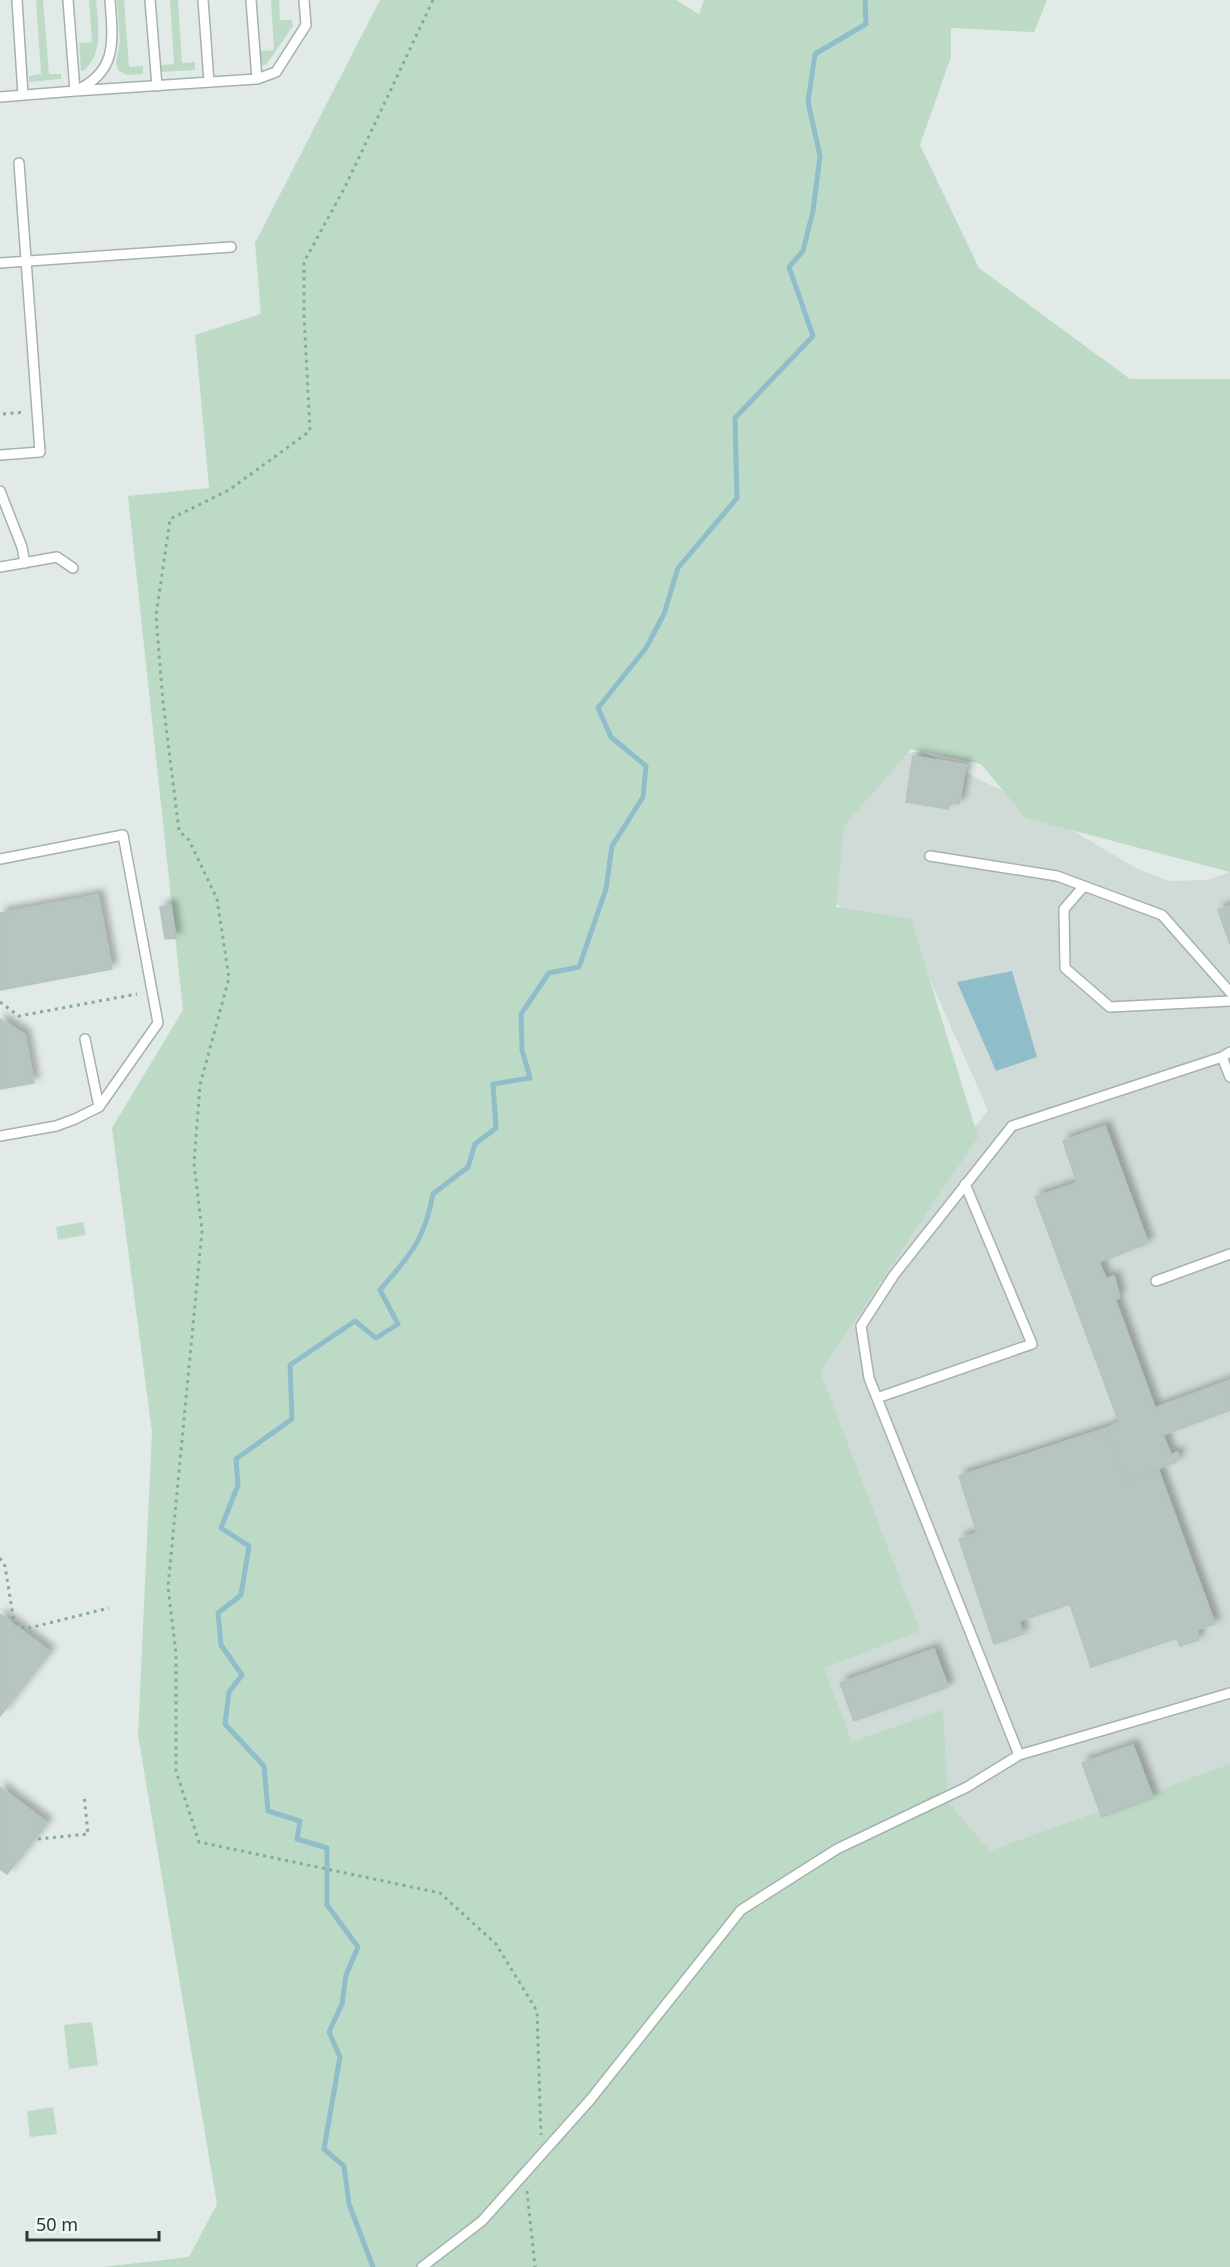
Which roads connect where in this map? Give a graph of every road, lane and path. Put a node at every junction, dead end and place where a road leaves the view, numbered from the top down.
1 (16, 0) edge
2 (68, 0) edge
3 (110, 0) edge
4 (150, 0) edge
5 (203, 0) edge
6 (251, 0) edge
7 (304, 0) edge
8 (433, 0) edge
9 (257, 79) junction
10 (209, 82) junction
11 (156, 86) junction
12 (75, 91) junction
13 (23, 95) junction
14 (0, 97) edge
15 (20, 163) dead end
16 (231, 247) dead end
17 (26, 262) junction
18 (0, 264) edge
19 (38, 411) junction
20 (3, 414) dead end
21 (0, 454) edge
22 (0, 491) edge
23 (25, 563) junction
24 (0, 567) edge
25 (74, 568) dead end
26 (930, 856) dead end
27 (0, 859) edge
28 (1084, 886) junction
29 (1230, 992) edge
30 (137, 994) dead end
31 (1230, 1001) edge
32 (0, 1002) edge
33 (85, 1039) dead end
34 (1226, 1054) edge
35 (1230, 1077) edge
36 (99, 1107) junction
37 (0, 1136) edge
38 (965, 1184) junction
39 (1230, 1254) edge
40 (1156, 1281) dead end
41 (877, 1398) junction
42 (0, 1558) edge
43 (109, 1608) dead end
44 (1230, 1693) edge
45 (1018, 1755) junction
46 (84, 1795) dead end
47 (38, 1839) dead end
48 (542, 2141) dead end
49 (525, 2174) junction
50 (422, 2267) edge
51 (535, 2267) edge

1 - 13 lane
2 - 12 lane
3 - 12 lane
4 - 11 lane
5 - 10 lane
6 - 9 lane
7 - 9 lane
8 - 48 path
9 - 10 lane
10 - 11 lane
11 - 12 lane
12 - 13 lane
13 - 14 lane
15 - 17 lane
16 - 17 lane
17 - 18 lane
17 - 19 lane
19 - 20 path
19 - 21 lane
22 - 23 lane
23 - 24 lane
23 - 25 lane
26 - 28 lane
27 - 36 lane
28 - 29 lane
28 - 31 lane
30 - 32 path
33 - 36 lane
34 - 35 lane
34 - 38 lane
36 - 37 lane
38 - 41 lane
38 - 41 lane
39 - 40 lane
41 - 45 lane
42 - 43 path
44 - 45 lane
45 - 49 lane
46 - 47 path
49 - 50 lane
49 - 51 path

